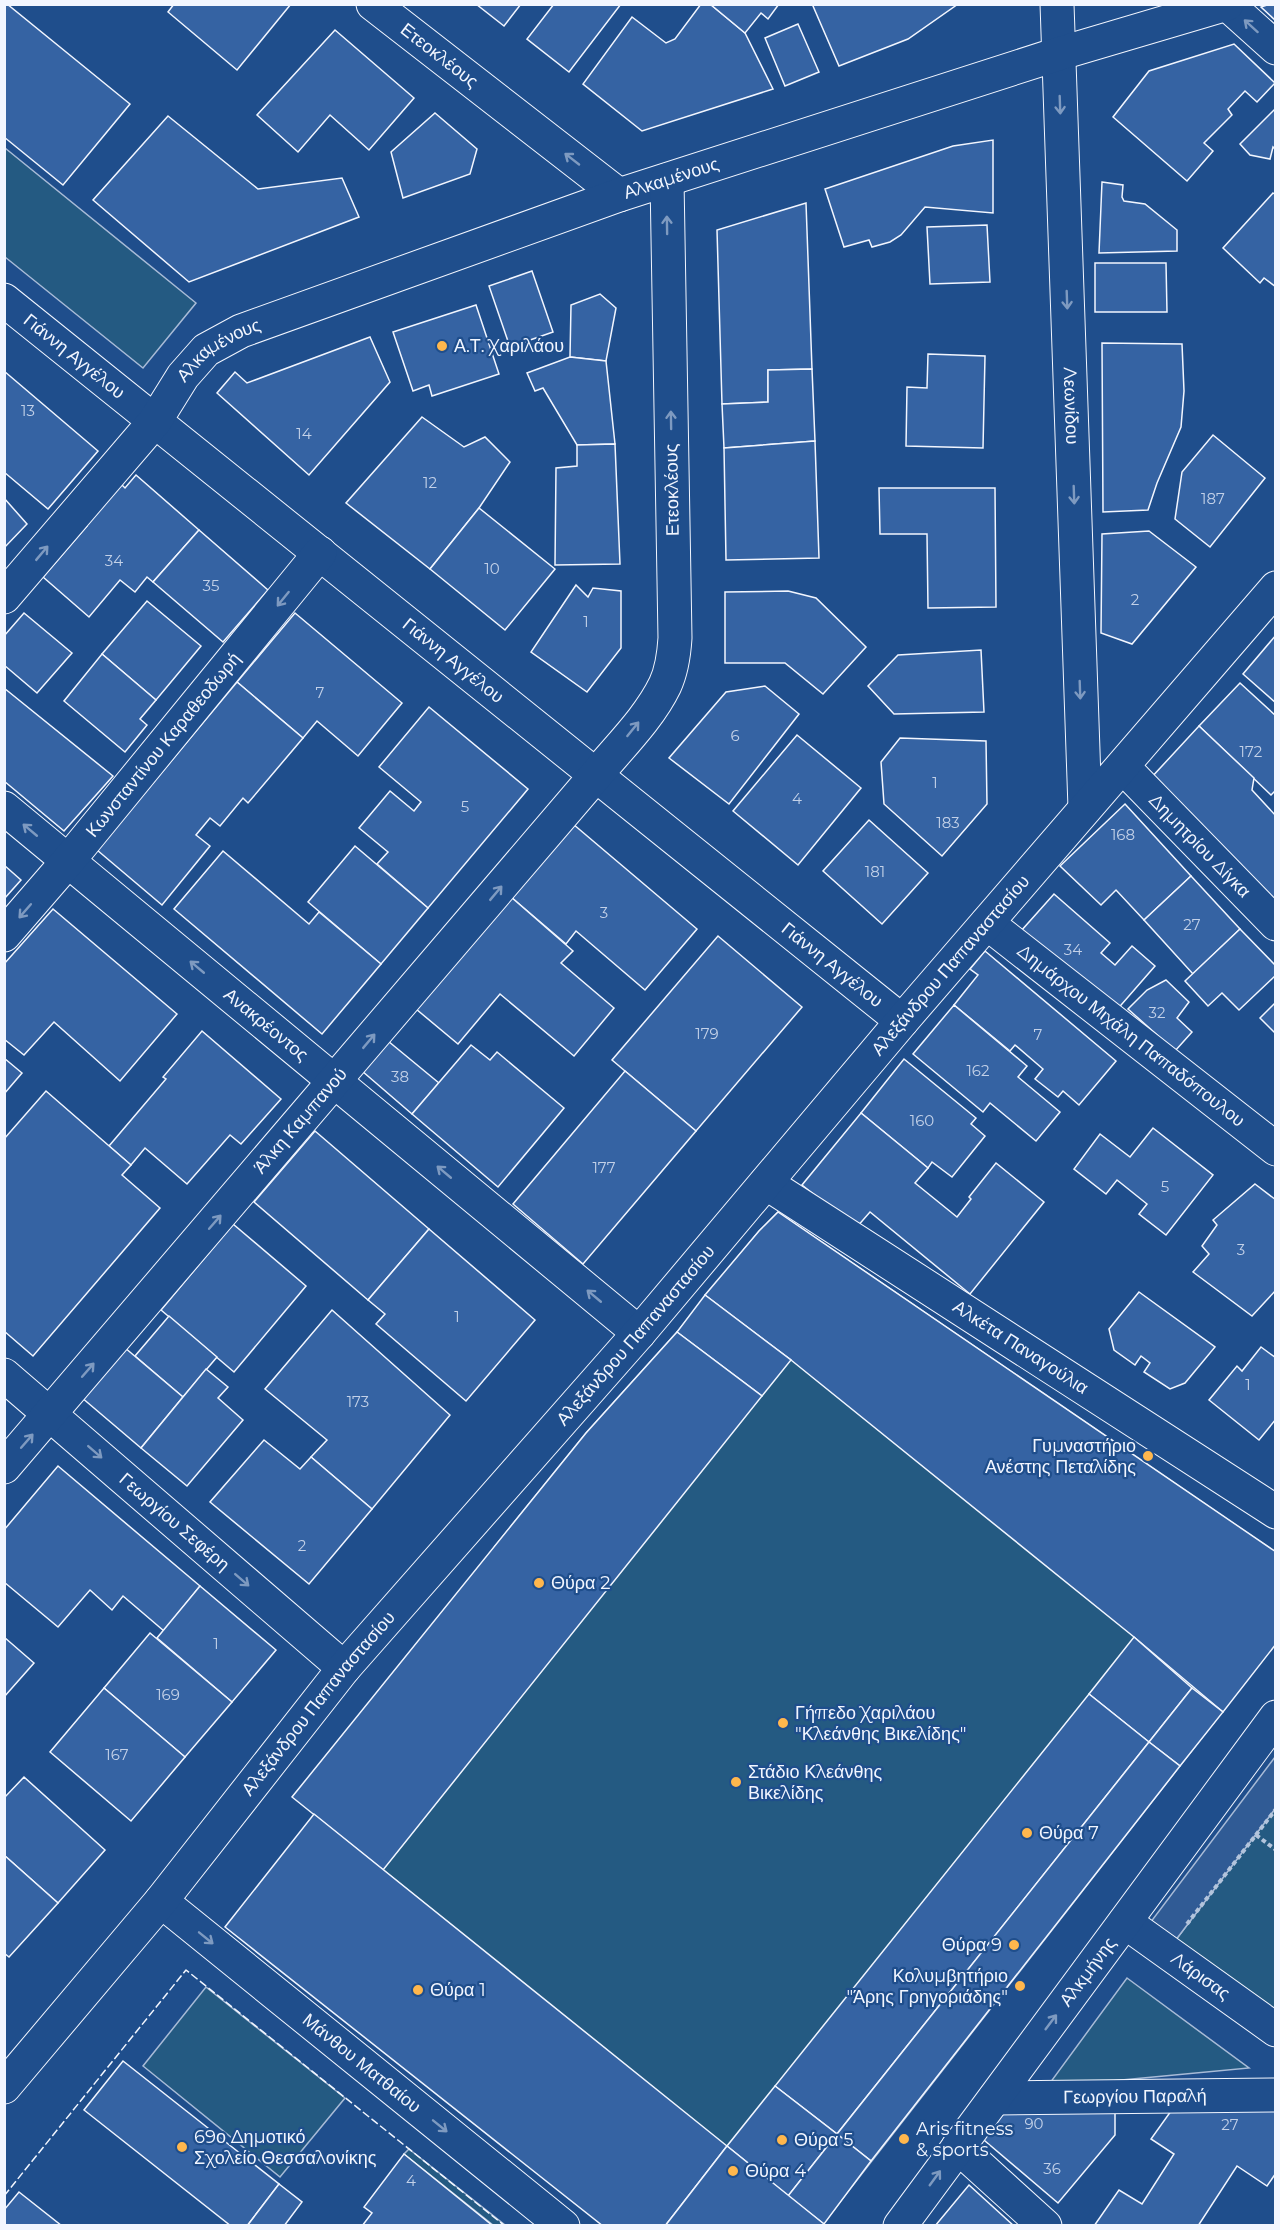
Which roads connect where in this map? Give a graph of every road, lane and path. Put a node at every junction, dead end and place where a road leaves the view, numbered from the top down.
1 (1057, 4) edge
2 (1227, 4) edge
3 (381, 7) edge
4 (1275, 48) edge
5 (1058, 54) junction
6 (667, 180) junction
7 (619, 195) junction
8 (4, 300) edge
9 (155, 421) junction
10 (320, 554) junction
11 (1275, 588) edge
12 (4, 597) edge
13 (1123, 766) junction
14 (596, 775) junction
15 (4, 808) edge
16 (1084, 808) junction
17 (68, 861) junction
18 (987, 923) junction
19 (1275, 924) edge
20 (4, 935) edge
21 (902, 1021) junction
22 (335, 1082) junction
23 (1275, 1149) edge
24 (766, 1183) junction
25 (639, 1334) junction
26 (4, 1375) edge
27 (50, 1414) junction
28 (4, 1467) edge
29 (1275, 1512) edge
30 (344, 1668) junction
31 (1275, 1717) edge
32 (1275, 1809) edge
33 (1256, 1835) junction
34 (1275, 1850) edge
35 (161, 1901) junction
36 (1125, 1922) junction
37 (1167, 1951) junction
38 (1275, 2030) edge
39 (4, 2087) edge
40 (1275, 2095) edge
41 (995, 2098) junction
42 (958, 2147) junction
43 (563, 2226) edge
44 (900, 2226) edge
45 (1045, 2226) edge

1 - 5 street, Λεωνίδου
4 -> 2 street
2 - 5 street, Αλκαμένους
7 -> 3 street, Ετεοκλέους
5 - 6 street, Αλκαμένους
5 -> 16 street, Λεωνίδου
6 - 7 street, Αλκαμένους
14 -> 6 street, Ετεοκλέους
7 - 9 street, Αλκαμένους
8 - 9 street, Γιάννη Αγγέλου
9 - 10 street, Γιάννη Αγγέλου
12 -> 9 street, Αλκαμένους
10 - 14 street, Γιάννη Αγγέλου
10 -> 17 street, Κωνσταντίνου Καραθεοδωρή
11 - 13 street, Αλεξάνδρου Παπαναστασίου
13 - 16 street, Αλεξάνδρου Παπαναστασίου
13 - 19 street, Δημητρίου Δίγκα
14 - 21 street, Γιάννη Αγγέλου
22 -> 14 street, Άλκη Καμπανού
17 -> 15 street, Ανακρέοντος
16 - 18 street, Αλεξάνδρου Παπαναστασίου
17 -> 20 street, Κωνσταντίνου Καραθεοδωρή
22 -> 17 street, Ανακρέοντος
18 - 21 street, Αλεξάνδρου Παπαναστασίου
18 - 23 street, Δημάρχου Μιχάλη Παπαδόπουλου
21 - 24 street, Αλεξάνδρου Παπαναστασίου
25 -> 22 street, Ανακρέοντος
27 -> 22 street, Άλκη Καμπανού
24 - 25 street, Αλεξάνδρου Παπαναστασίου
24 - 29 street, Αλκέτα Παναγούλια
25 - 30 street, Αλεξάνδρου Παπαναστασίου
26 - 27 street, Γεωργίου Σεφέρη
28 -> 27 street, Άλκη Καμπανού
27 -> 30 street, Γεωργίου Σεφέρη
30 - 35 street, Αλεξάνδρου Παπαναστασίου
31 - 36 street, Αλκμήνης
32 - 33 path
33 - 34 path
33 - 37 path
35 - 39 street, Αλεξάνδρου Παπαναστασίου
35 -> 43 street, Μάνθου Ματθαίου
36 - 37 street, Λάρισας
41 -> 36 street, Αλκμήνης
37 - 38 street, Λάρισας
40 - 41 street, Γεωργίου Παραλή
41 - 42 street, Αλκμήνης
44 -> 42 street, Αλκμήνης
42 - 45 street

